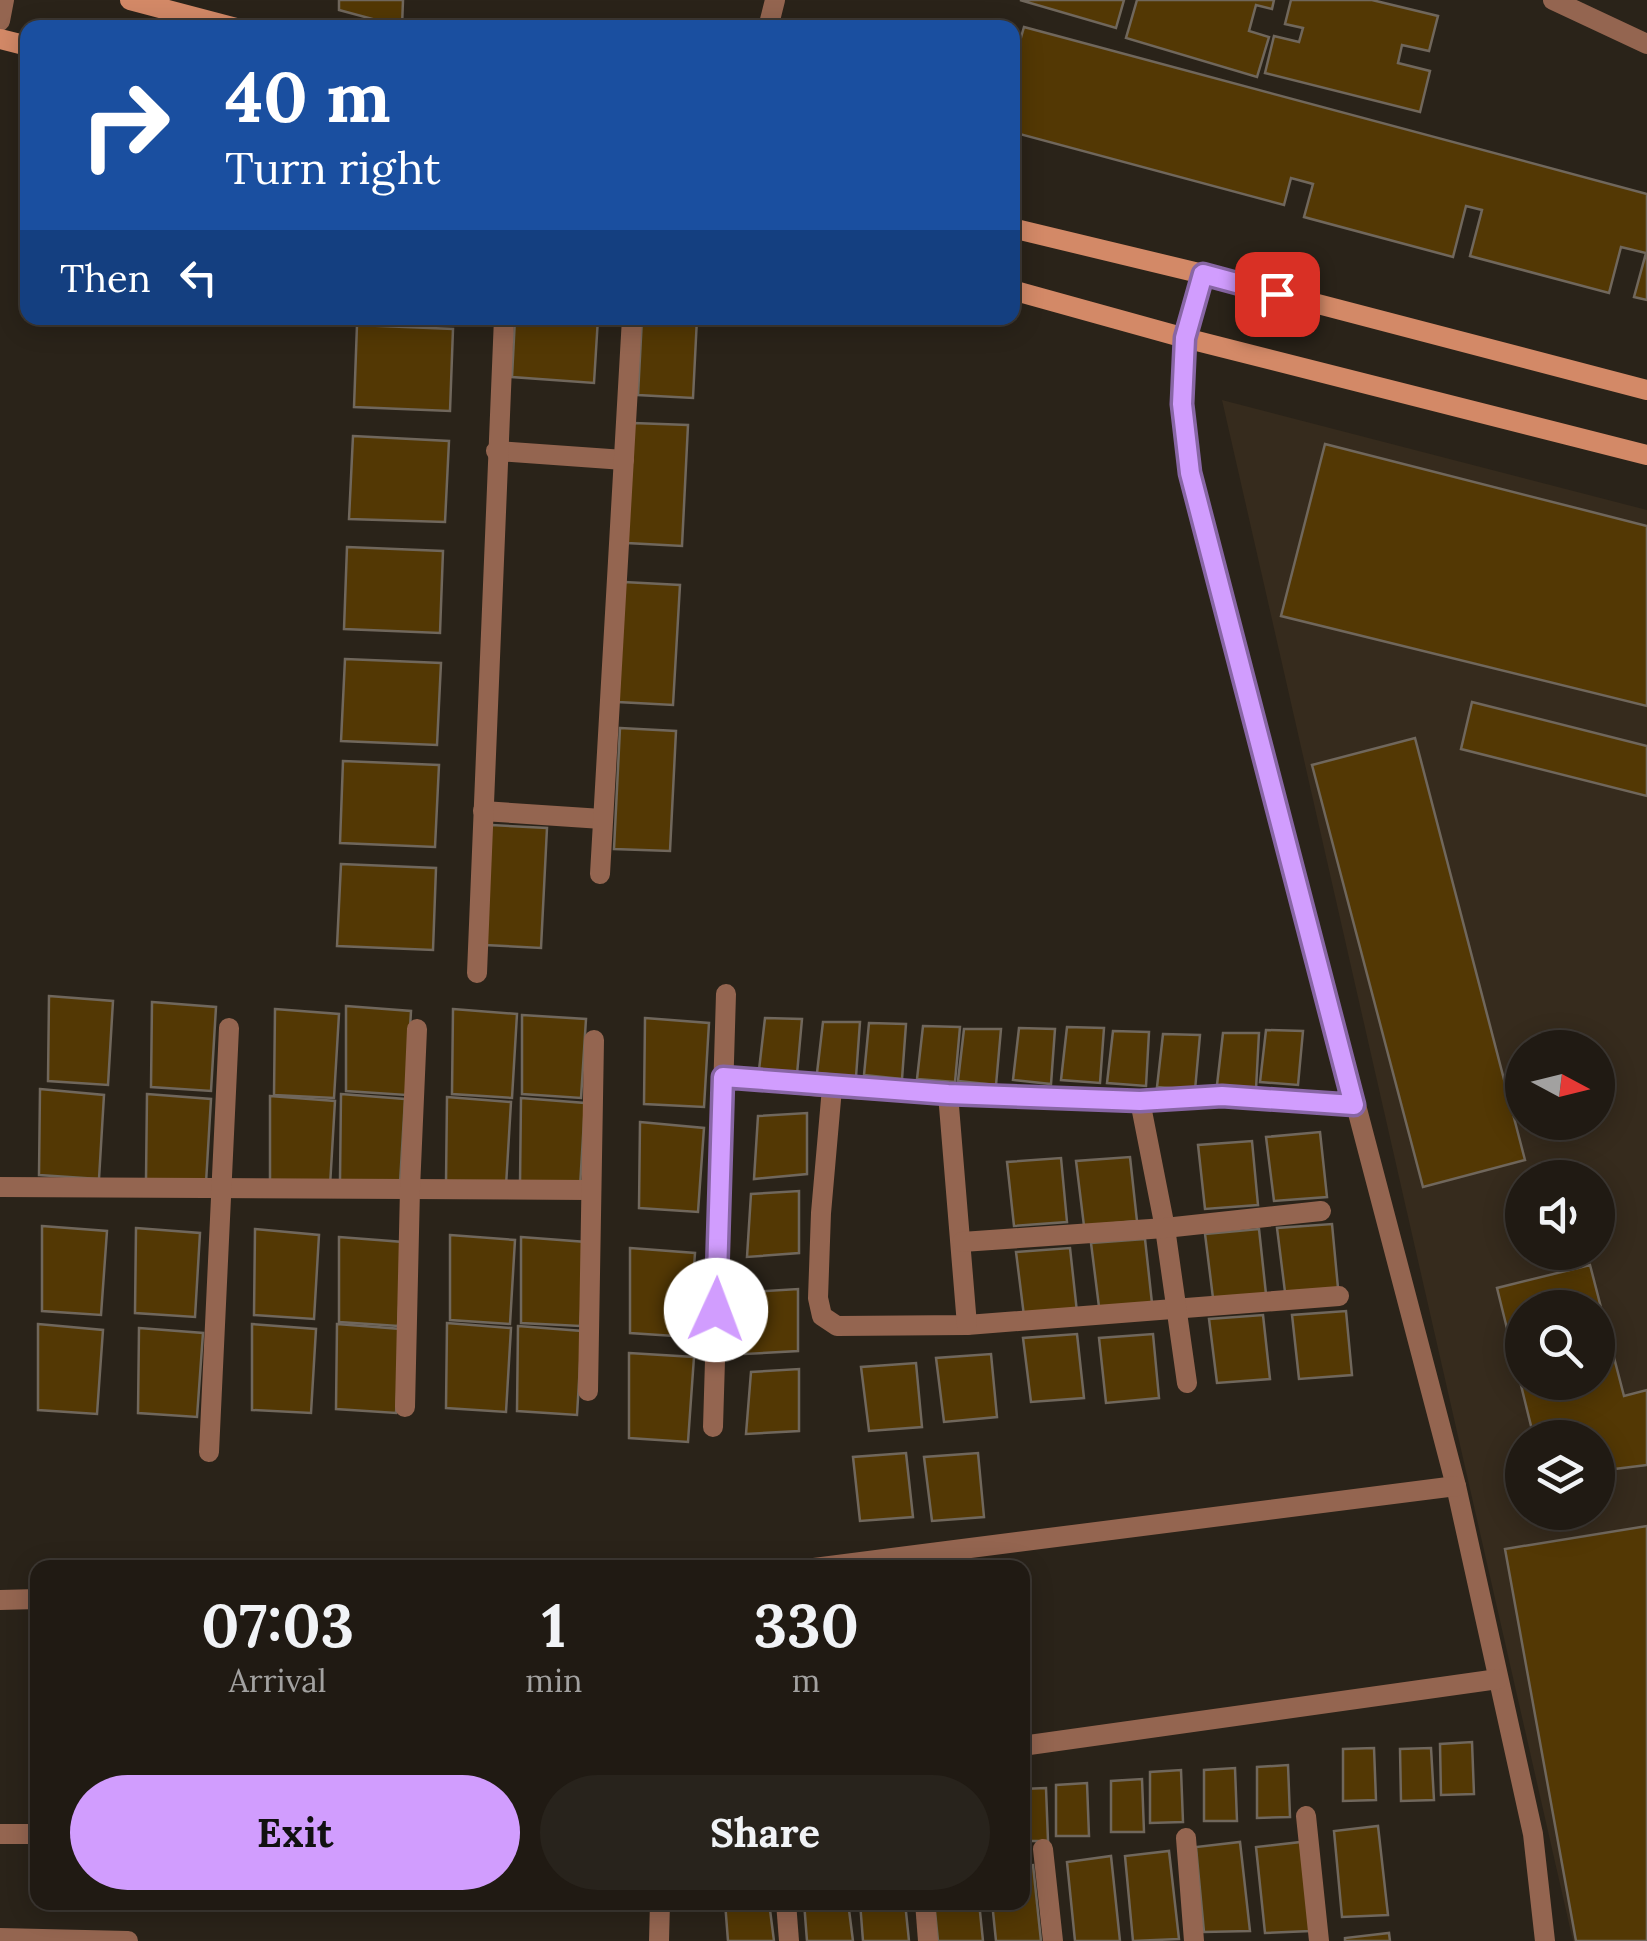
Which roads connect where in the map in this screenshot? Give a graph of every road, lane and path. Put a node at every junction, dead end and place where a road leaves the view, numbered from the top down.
1 (4, 0) edge
2 (130, 0) edge
3 (1552, 0) edge
4 (1594, 9) edge
5 (206, 20) edge
6 (0, 22) edge
7 (1647, 44) edge
8 (1020, 230) edge
9 (1203, 274) junction
10 (1020, 292) edge
11 (504, 325) edge
12 (632, 325) edge
13 (1185, 338) junction
14 (1647, 390) edge
15 (496, 451) junction
16 (1647, 455) edge
17 (624, 460) junction
18 (483, 811) junction
19 (602, 819) junction
20 (600, 874) dead end
21 (477, 973) dead end
22 (726, 994) dead end
23 (229, 1028) dead end
24 (417, 1028) dead end
25 (594, 1040) dead end
26 (723, 1077) junction
27 (832, 1088) junction
28 (948, 1094) junction
29 (1140, 1101) junction
30 (1354, 1105) junction
31 (0, 1187) edge
32 (222, 1188) junction
33 (410, 1190) junction
34 (591, 1190) junction
35 (1321, 1211) dead end
36 (1165, 1228) junction
37 (962, 1242) junction
38 (1339, 1296) dead end
39 (1177, 1310) junction
40 (967, 1326) junction
41 (1187, 1383) dead end
42 (588, 1392) dead end
43 (406, 1407) dead end
44 (713, 1427) dead end
45 (209, 1452) dead end
46 (1456, 1486) junction
47 (877, 1560) edge
48 (30, 1599) edge
49 (0, 1600) edge
50 (1498, 1680) junction
51 (1030, 1745) edge
52 (1306, 1816) dead end
53 (0, 1834) edge
54 (30, 1834) edge
55 (1186, 1838) dead end
56 (1043, 1849) dead end
57 (660, 1910) edge
58 (787, 1910) edge
59 (925, 1910) edge
60 (0, 1938) edge
61 (128, 1941) edge
62 (659, 1941) edge
63 (790, 1941) edge
64 (928, 1941) edge
65 (1053, 1941) edge
66 (1194, 1941) edge
67 (1319, 1941) edge
68 (1546, 1941) edge

1 - 6 street
2 - 5 street
3 - 4 street
4 - 7 street
8 - 9 street
9 - 13 street
9 - 14 street
10 - 13 street
11 - 15 street
12 - 17 street
13 - 16 street
13 - 30 street
15 - 17 street
15 - 18 street
17 - 19 street
18 - 19 street
18 - 21 street
19 - 20 street
22 - 26 street
23 - 32 street
24 - 33 street
25 - 34 street
26 - 27 street
26 - 44 street
27 - 28 street
27 - 40 street
28 - 29 street
28 - 37 street
29 - 30 street
29 - 36 street
30 - 46 street
31 - 32 street
32 - 33 street
32 - 45 street
33 - 34 street
33 - 43 street
34 - 42 street
35 - 36 street
36 - 37 street
36 - 39 street
37 - 40 street
38 - 39 street
39 - 40 street
39 - 41 street
46 - 47 street
46 - 50 street
48 - 49 street
50 - 51 street
50 - 68 street
52 - 67 street
53 - 54 street
55 - 66 street
56 - 65 street
57 - 62 street
58 - 63 street
59 - 64 street
60 - 61 street

